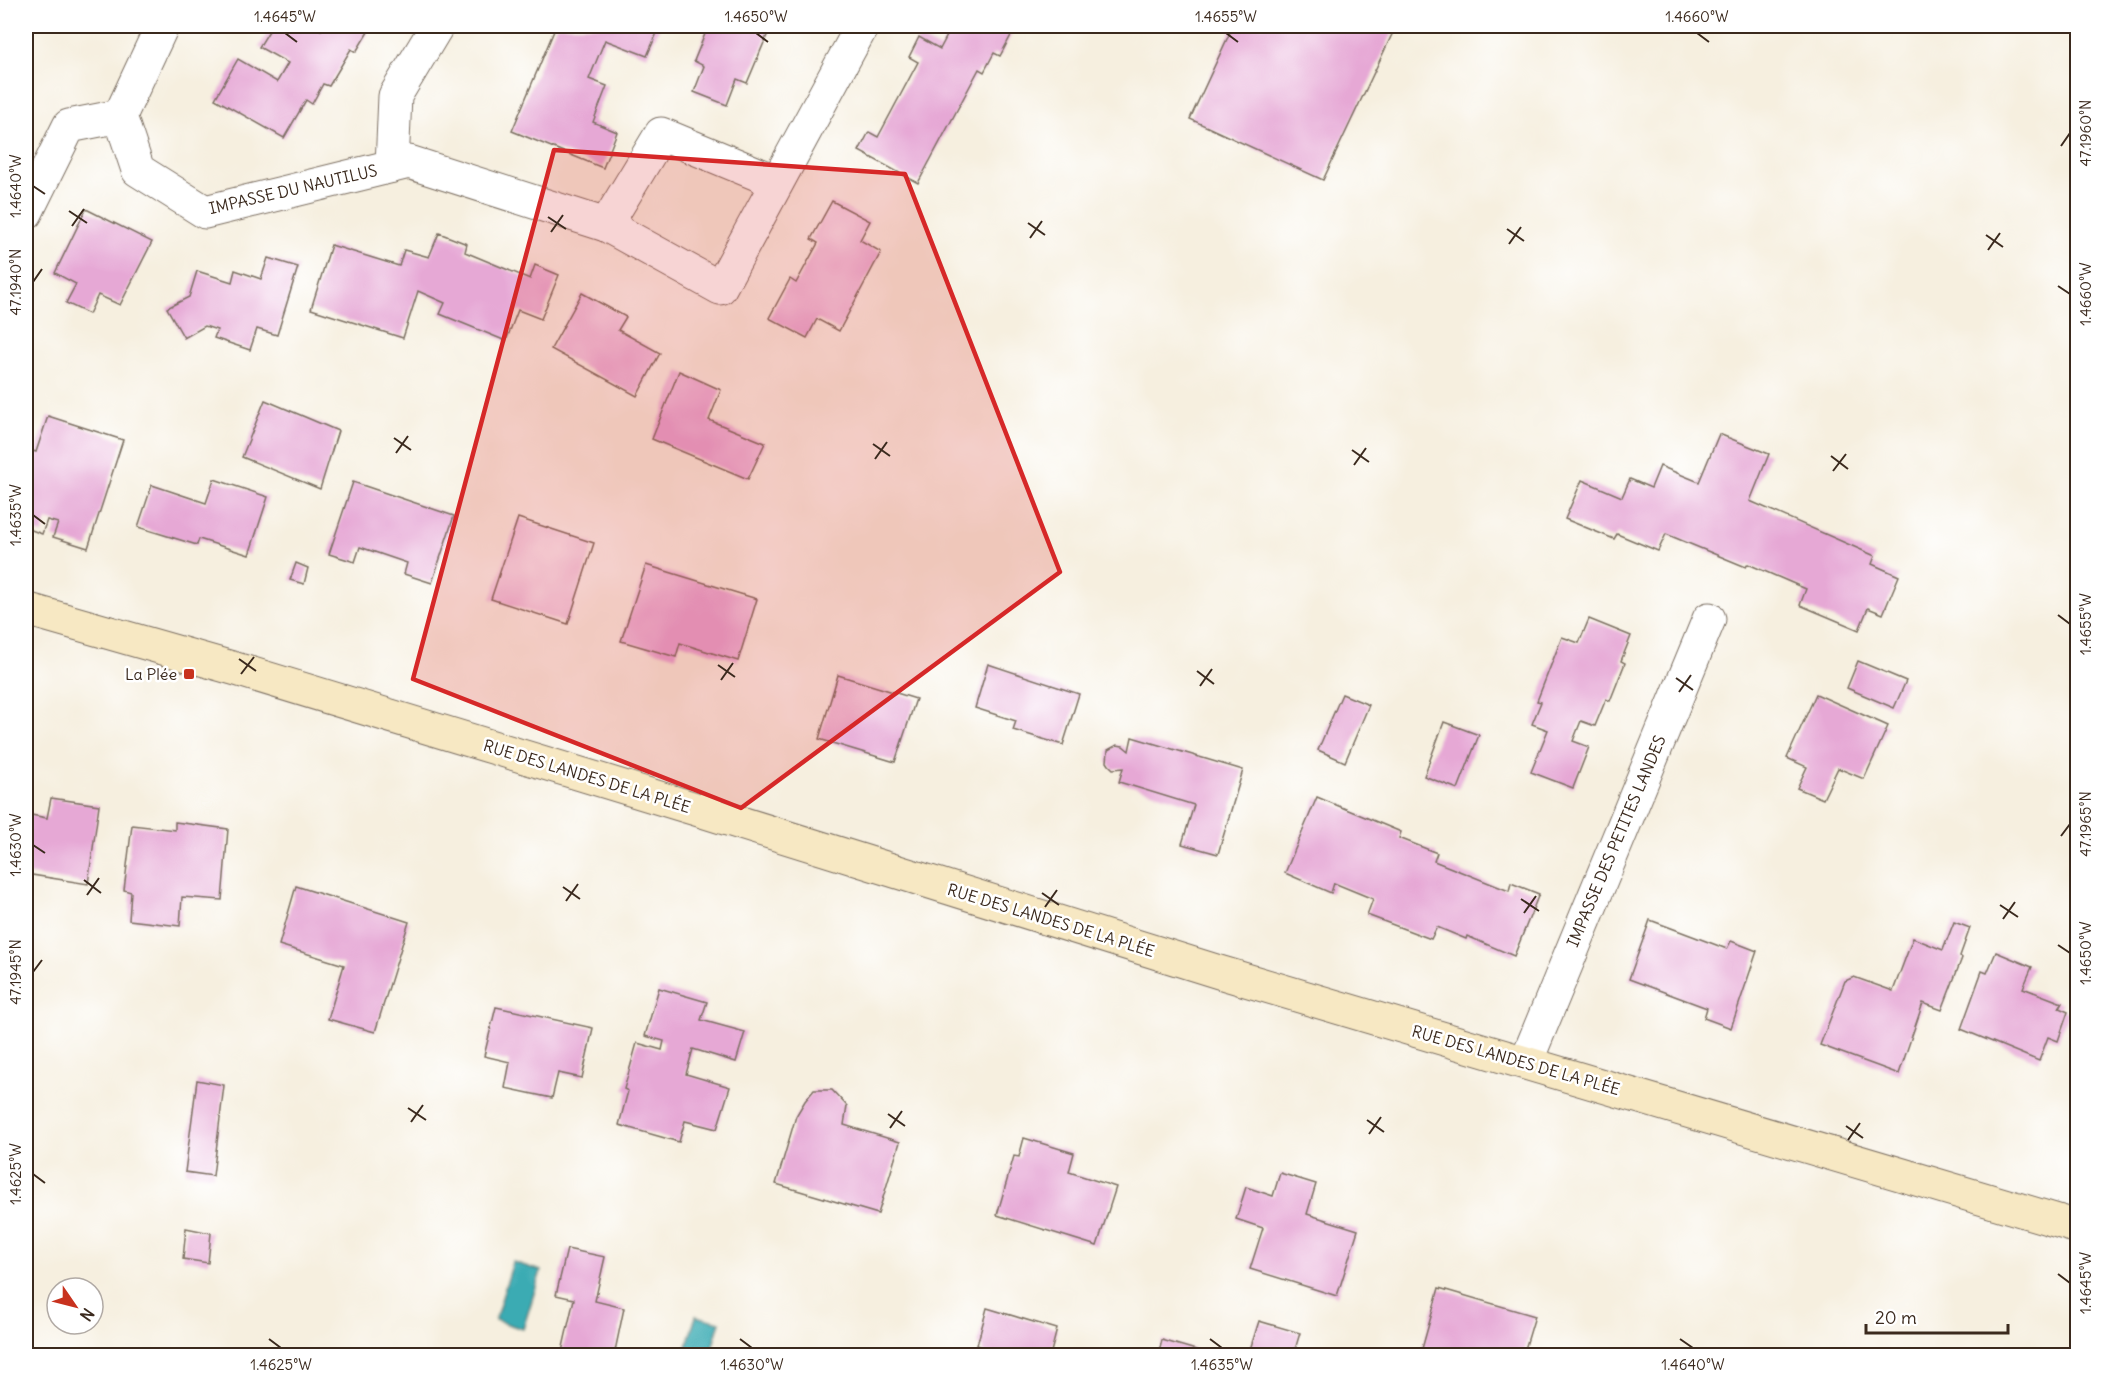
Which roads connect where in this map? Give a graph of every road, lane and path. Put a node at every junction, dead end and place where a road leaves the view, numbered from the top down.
1 (162, 26) edge
2 (437, 26) edge
3 (862, 26) edge
4 (120, 116) junction
5 (392, 166) junction
6 (777, 182) junction
7 (26, 213) edge
8 (606, 225) junction
9 (26, 609) edge
10 (1708, 619) dead end
11 (1526, 1062) junction
12 (2078, 1227) edge

1 - 4 street
2 - 5 street
3 - 6 street, IMPASSE DU NAUTILUS
4 - 5 street, IMPASSE DU NAUTILUS
4 - 7 street
5 - 8 street, IMPASSE DU NAUTILUS
6 - 8 street
6 - 8 street, IMPASSE DU NAUTILUS
9 - 11 street, RUE DES LANDES DE LA PLÉE
10 - 11 street, IMPASSE DES PETITES LANDES
11 - 12 street, RUE DES LANDES DE LA PLÉE

